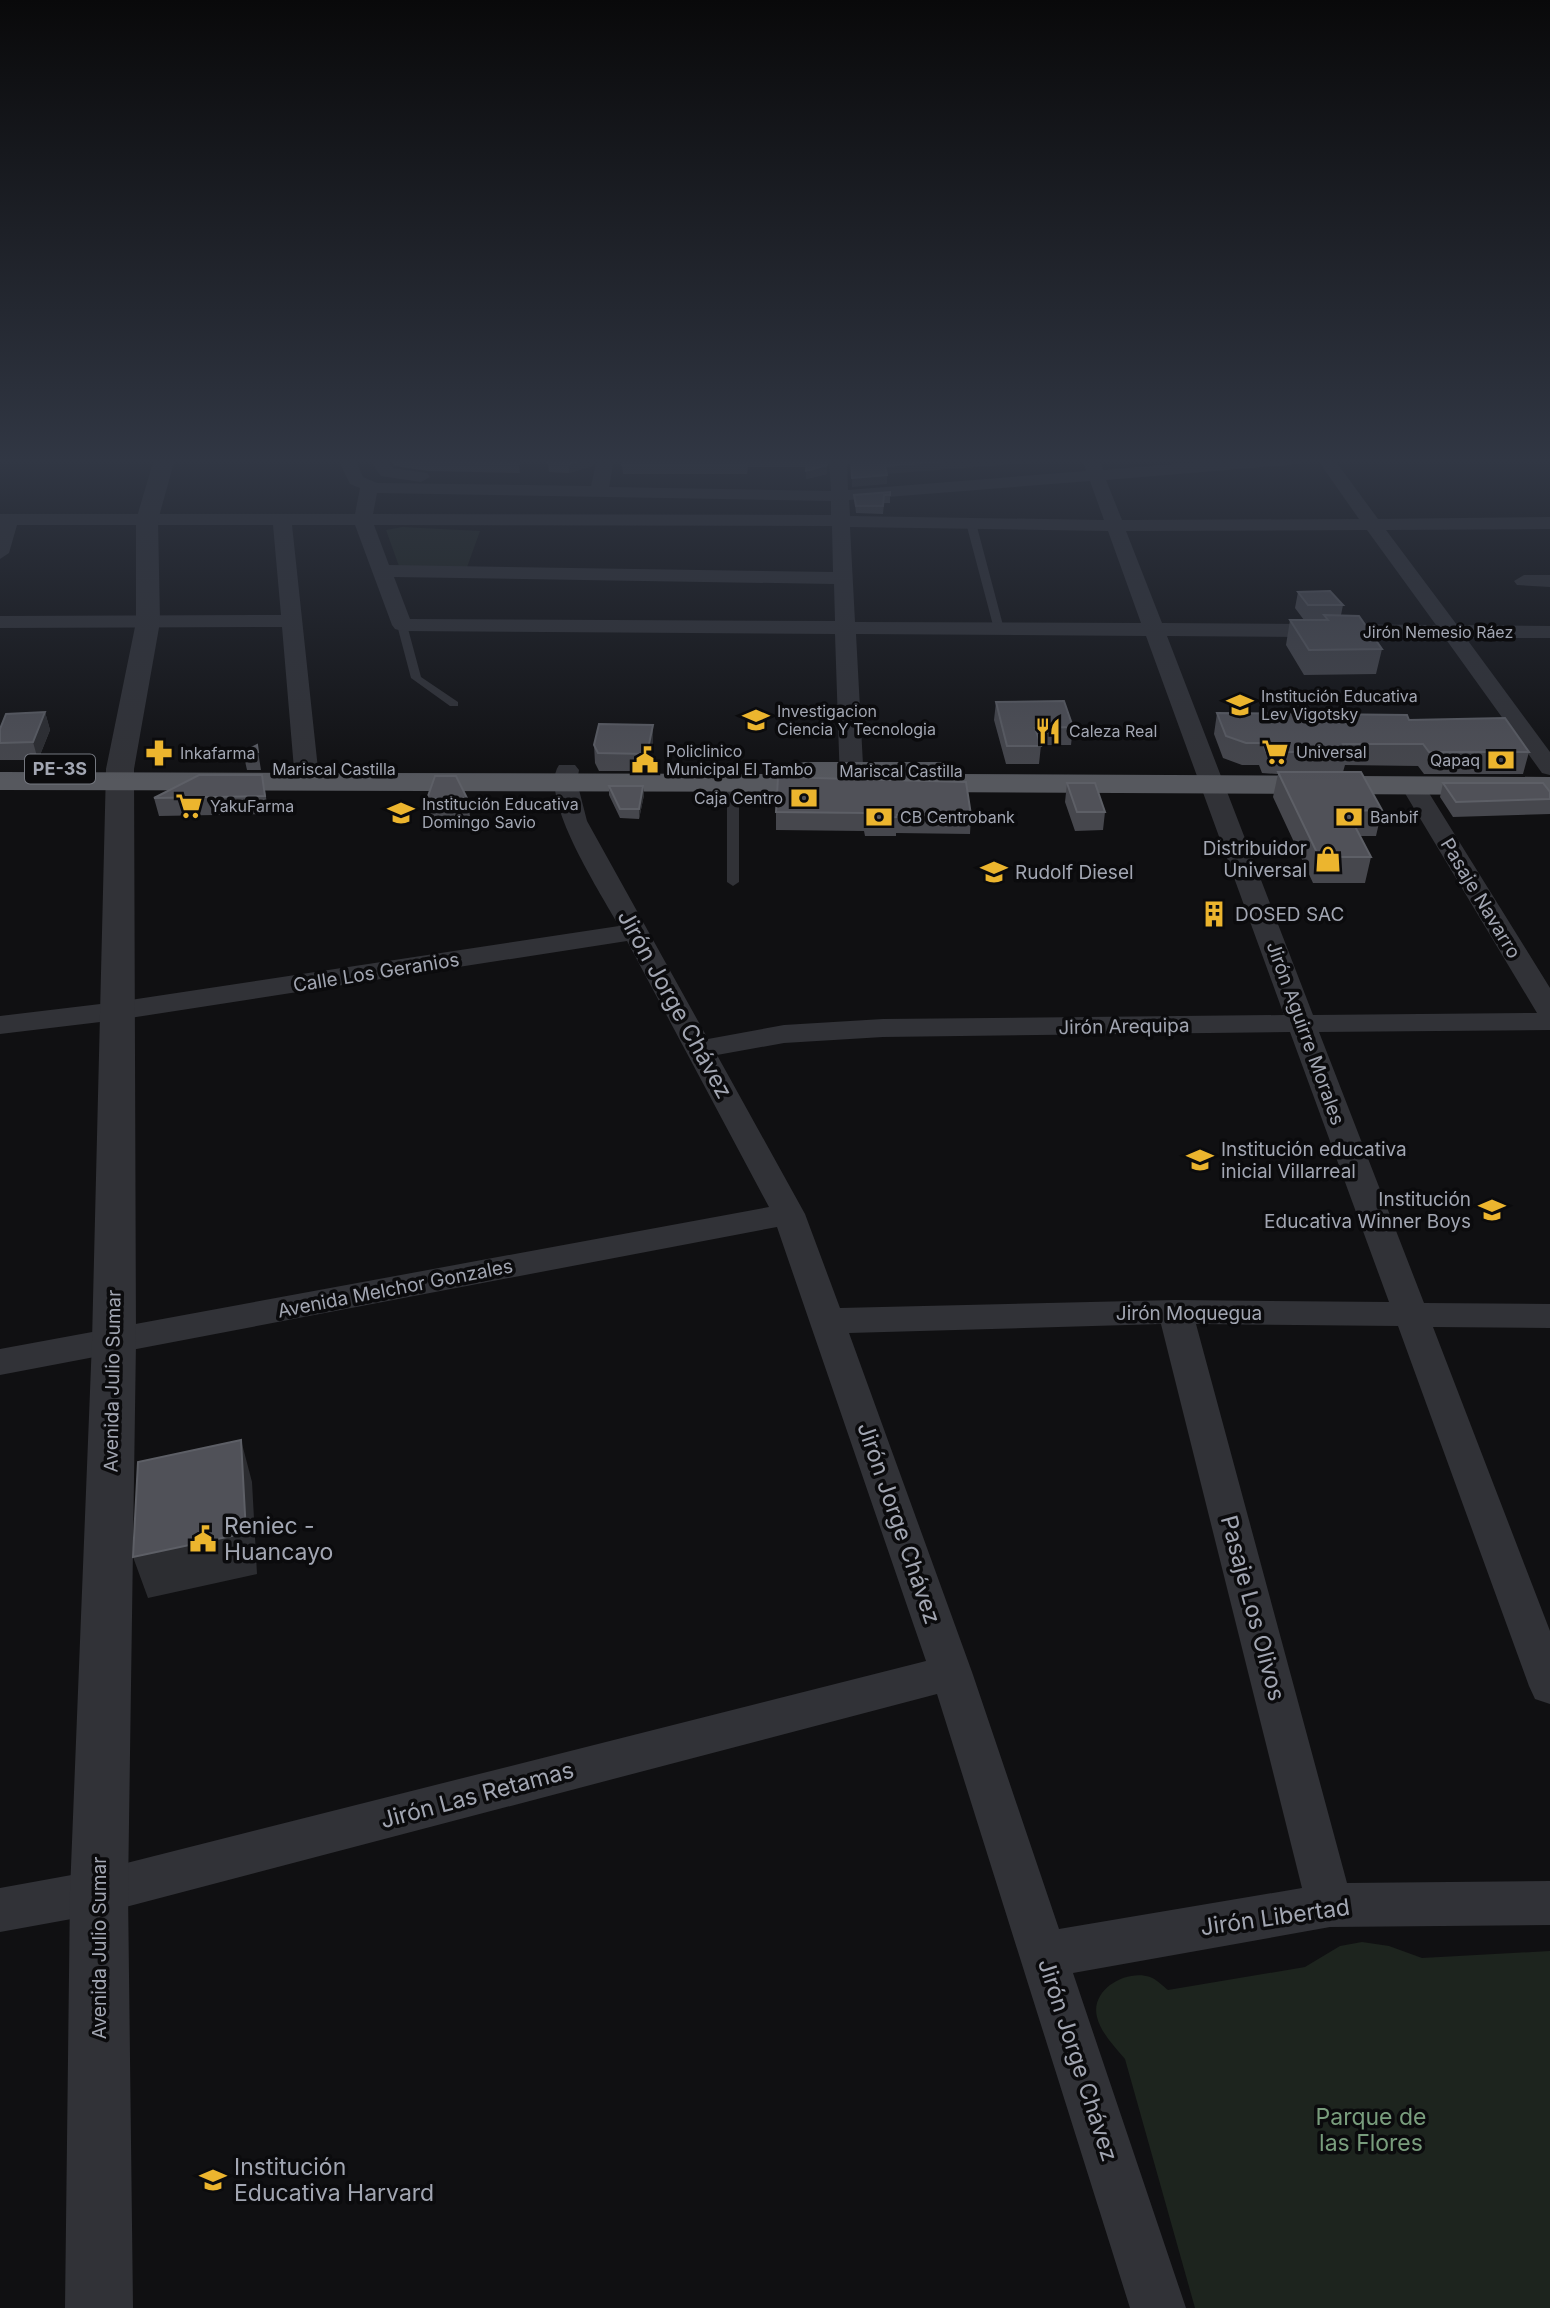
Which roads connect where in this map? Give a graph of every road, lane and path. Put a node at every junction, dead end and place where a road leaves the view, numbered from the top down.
1 (147, 567) edge
2 (287, 567) edge
3 (380, 567) edge
4 (841, 567) edge
5 (983, 567) edge
6 (1130, 567) edge
7 (1404, 567) edge
8 (382, 571) junction
9 (842, 578) junction
10 (1524, 581) dead end
11 (1550, 581) edge
12 (292, 621) junction
13 (0, 622) edge
14 (148, 622) junction
15 (402, 625) junction
16 (845, 629) junction
17 (999, 629) junction
18 (1154, 630) junction
19 (1451, 632) junction
20 (1550, 632) edge
21 (454, 705) dead end
22 (0, 769) edge
23 (306, 769) junction
24 (1550, 770) edge
25 (120, 775) junction
26 (566, 776) junction
27 (852, 777) junction
28 (1211, 778) junction
29 (0, 781) edge
30 (733, 782) junction
31 (1412, 785) junction
32 (1550, 786) edge
33 (733, 882) dead end
34 (636, 932) junction
35 (117, 1011) junction
36 (1550, 1011) edge
37 (1550, 1021) edge
38 (1302, 1024) junction
39 (0, 1025) edge
40 (699, 1049) junction
41 (789, 1214) junction
42 (1175, 1312) junction
43 (1411, 1314) junction
44 (1550, 1316) edge
45 (828, 1321) junction
46 (114, 1340) junction
47 (0, 1362) edge
48 (951, 1672) junction
49 (1550, 1686) edge
50 (99, 1892) junction
51 (1550, 1903) edge
52 (1330, 1905) junction
53 (0, 1910) edge
54 (1043, 1955) junction
55 (99, 2308) edge
56 (1158, 2308) edge

1 - 14 street, Avenida Julio Sumar
2 - 12 street
3 - 8 street
4 - 9 street
5 - 17 lane
6 - 18 street, Jirón Aguirre Morales
7 - 19 street
8 - 9 street
8 - 15 street
9 - 16 street
10 - 11 street
12 - 14 street
12 - 23 street
13 - 14 street
14 - 25 street, Avenida Julio Sumar
15 - 16 street, Jirón Nemesio Ráez
15 - 21 lane
16 - 17 street, Jirón Nemesio Ráez
16 - 27 street
17 - 18 street, Jirón Nemesio Ráez
18 - 19 street, Jirón Nemesio Ráez
18 - 28 street, Jirón Aguirre Morales
19 - 20 street, Jirón Nemesio Ráez
19 - 24 street
22 - 25 highway, Mariscal Castilla / PE-3S
23 - 25 highway, Mariscal Castilla / PE-3S
23 - 26 highway, Mariscal Castilla / PE-3S
24 - 28 highway, Mariscal Castilla / PE-3S
25 - 26 highway, Mariscal Castilla / PE-3S
25 - 29 highway, PE-3S
25 - 35 street, Avenida Julio Sumar
26 - 27 highway, Mariscal Castilla / PE-3S
26 - 30 highway, Mariscal Castilla / PE-3S
26 - 34 street, Jirón Jorge Chávez
27 - 28 highway, Mariscal Castilla / PE-3S
27 - 30 highway, Mariscal Castilla / PE-3S
28 - 31 highway, Mariscal Castilla / PE-3S
28 - 38 street, Jirón Aguirre Morales
30 - 33 lane
31 - 32 highway, Mariscal Castilla / PE-3S
31 - 36 street, Pasaje Navarro
34 - 35 street, Calle Los Geranios
34 - 40 street, Jirón Jorge Chávez
35 - 39 street, Calle Los Geranios
35 - 46 street, Avenida Julio Sumar
37 - 38 street, Jirón Arequipa
38 - 40 street, Jirón Arequipa
38 - 43 street, Jirón Aguirre Morales
40 - 41 street, Jirón Jorge Chávez
41 - 45 street, Jirón Jorge Chávez
41 - 46 street, Avenida Melchor Gonzales
42 - 43 street, Jirón Moquegua
42 - 45 street, Jirón Moquegua
42 - 52 street, Pasaje Los Olivos
43 - 44 street, Jirón Moquegua
43 - 49 street, Jirón Aguirre Morales
45 - 48 street, Jirón Jorge Chávez
46 - 47 street, Avenida Melchor Gonzales
46 - 50 street, Avenida Julio Sumar
48 - 50 street, Jirón Las Retamas
48 - 54 street, Jirón Jorge Chávez
50 - 53 street, Jirón Las Retamas
50 - 55 street, Avenida Julio Sumar
51 - 52 street, Jirón Libertad
52 - 54 street, Jirón Libertad
54 - 56 street, Jirón Jorge Chávez

